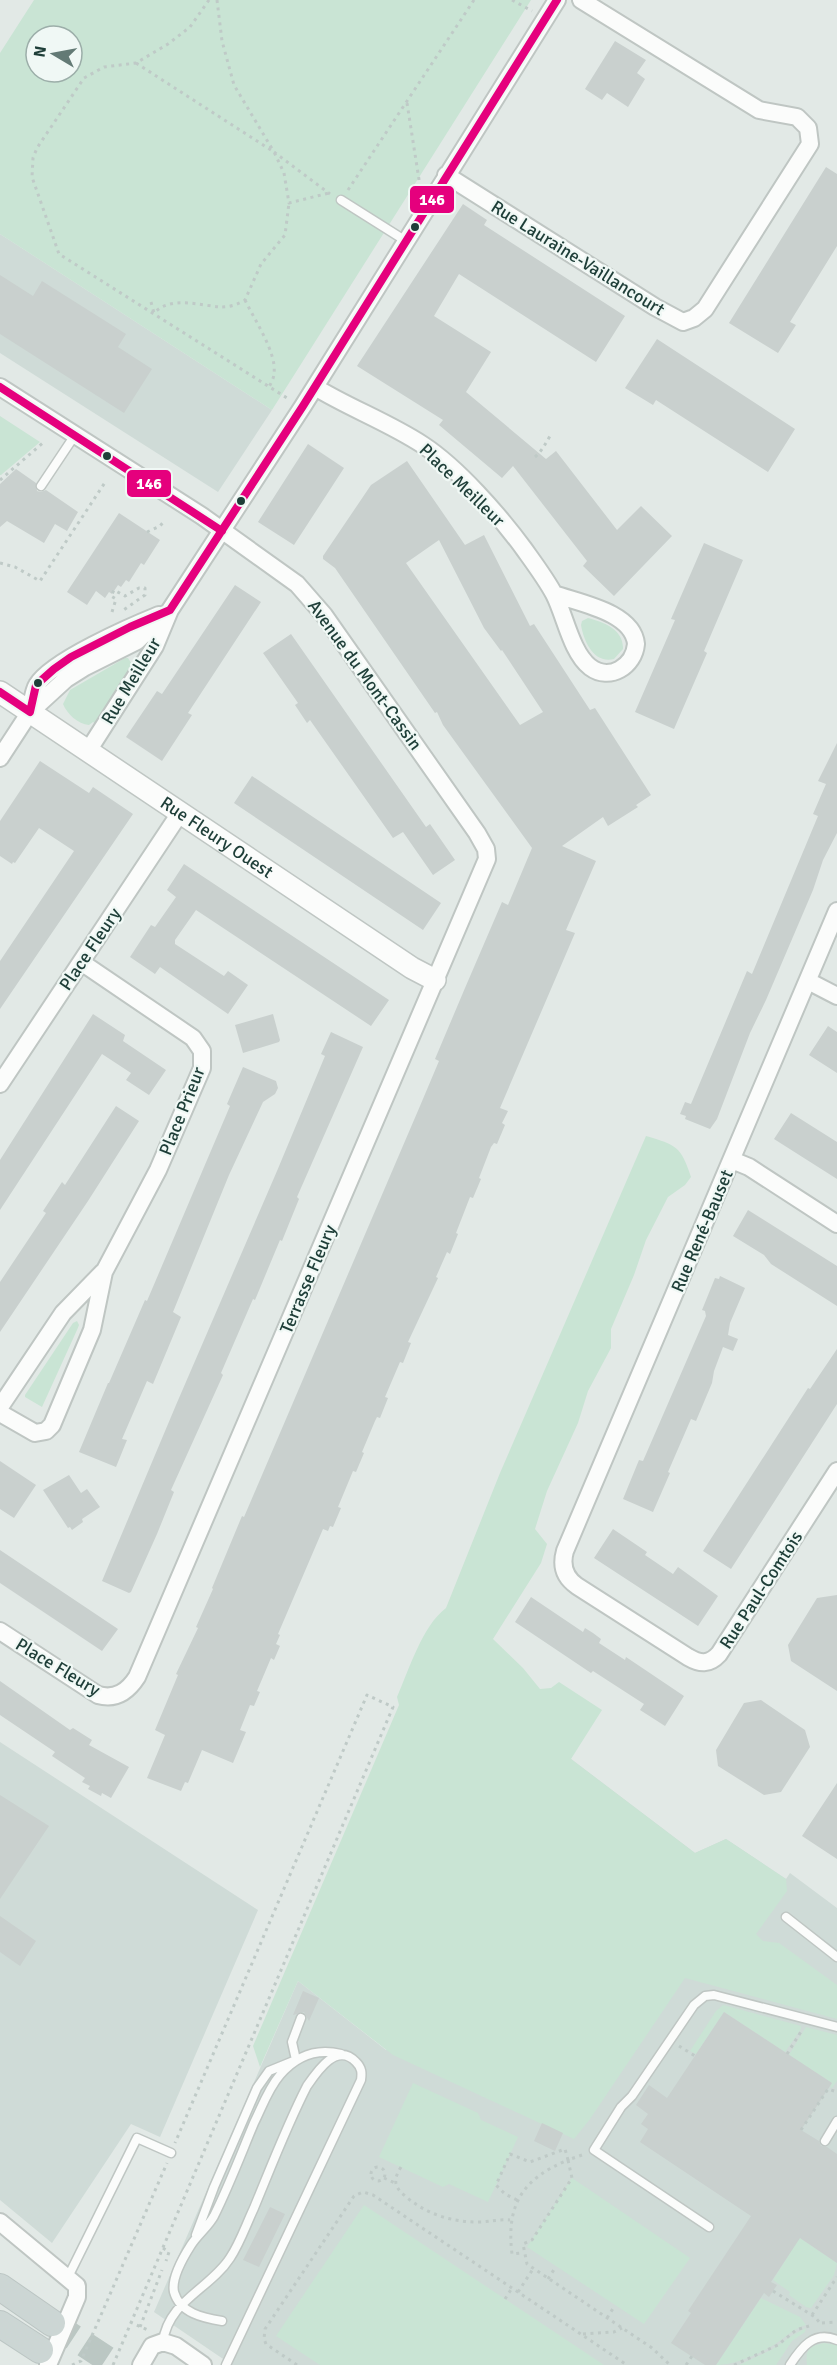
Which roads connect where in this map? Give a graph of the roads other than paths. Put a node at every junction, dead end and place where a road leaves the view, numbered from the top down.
1 (557, 0) edge
2 (581, 0) edge
3 (446, 175) junction
4 (341, 200) road end
5 (406, 241) junction
6 (0, 387) edge
7 (315, 387) junction
8 (75, 435) junction
9 (40, 486) dead end
10 (222, 531) junction
11 (554, 594) junction
12 (170, 610) junction
13 (0, 692) edge
14 (30, 712) junction
15 (88, 751) junction
16 (0, 758) edge
17 (180, 813) junction
18 (487, 856) joint
19 (837, 910) edge
20 (81, 962) junction
21 (435, 980) junction
22 (808, 981) junction
23 (837, 996) edge
24 (0, 1084) edge
25 (732, 1160) junction
26 (837, 1224) edge
27 (104, 1272) junction
28 (0, 1407) edge
29 (0, 1413) edge
30 (837, 1471) edge
31 (566, 1551) joint
32 (0, 1631) edge
33 (119, 1695) joint
34 (786, 1917) dead end
35 (837, 1957) edge
36 (301, 2018) dead end
37 (837, 2027) edge
38 (342, 2054) junction
39 (296, 2060) junction
40 (837, 2121) edge
41 (825, 2141) dead end
42 (171, 2153) road end
43 (0, 2222) edge
44 (709, 2228) dead end
45 (68, 2277) junction
46 (0, 2288) edge
47 (181, 2304) junction
48 (222, 2321) dead end
49 (52, 2322) tunnel mouth
50 (0, 2324) edge
51 (837, 2340) edge
52 (163, 2342) junction
53 (44, 2358) edge
54 (141, 2365) edge
55 (203, 2365) edge
56 (226, 2365) edge
57 (790, 2365) edge

1 - 3 street, Rue Meilleur
2 - 3 street, Rue Lauraine-Vaillancourt
3 - 5 street, Rue Meilleur
4 - 5 lane
5 - 7 street, Rue Meilleur
6 - 8 street, Avenue du Mont-Cassin
7 - 10 street, Rue Meilleur
7 - 11 street, Place Meilleur
8 - 9 lane
8 - 10 street, Avenue du Mont-Cassin
10 - 12 street, Rue Meilleur
10 - 18 street, Avenue du Mont-Cassin
11 - 11 street, Place Meilleur
12 - 14 street, Rue Meilleur
12 - 15 street, Rue Meilleur
13 - 14 street, Rue Fleury Ouest
14 - 15 street, Rue Fleury Ouest
14 - 16 street, Rue Meilleur
15 - 17 street, Rue Fleury Ouest
17 - 20 street, Place Fleury
17 - 21 street, Rue Fleury Ouest
18 - 21 street, Terrasse Fleury
19 - 22 street, Rue René-Bauset
20 - 24 street, Place Fleury
20 - 27 street, Place Prieur
21 - 33 street, Terrasse Fleury
22 - 23 street
22 - 25 street, Rue René-Bauset
25 - 26 street
25 - 31 street, Rue René-Bauset
27 - 28 street, Place Prieur
27 - 29 street, Place Prieur
30 - 31 street, Rue Paul-Comtois
32 - 33 street, Place Fleury
34 - 35 lane
36 - 39 lane
37 - 44 lane
38 - 39 lane
38 - 47 lane
38 - 56 lane
39 - 47 lane
40 - 41 lane
42 - 45 lane
43 - 45 street
45 - 53 street
46 - 49 main road
47 - 48 lane
47 - 52 lane
50 - 53 main road
51 - 57 lane
52 - 54 street
52 - 55 street

